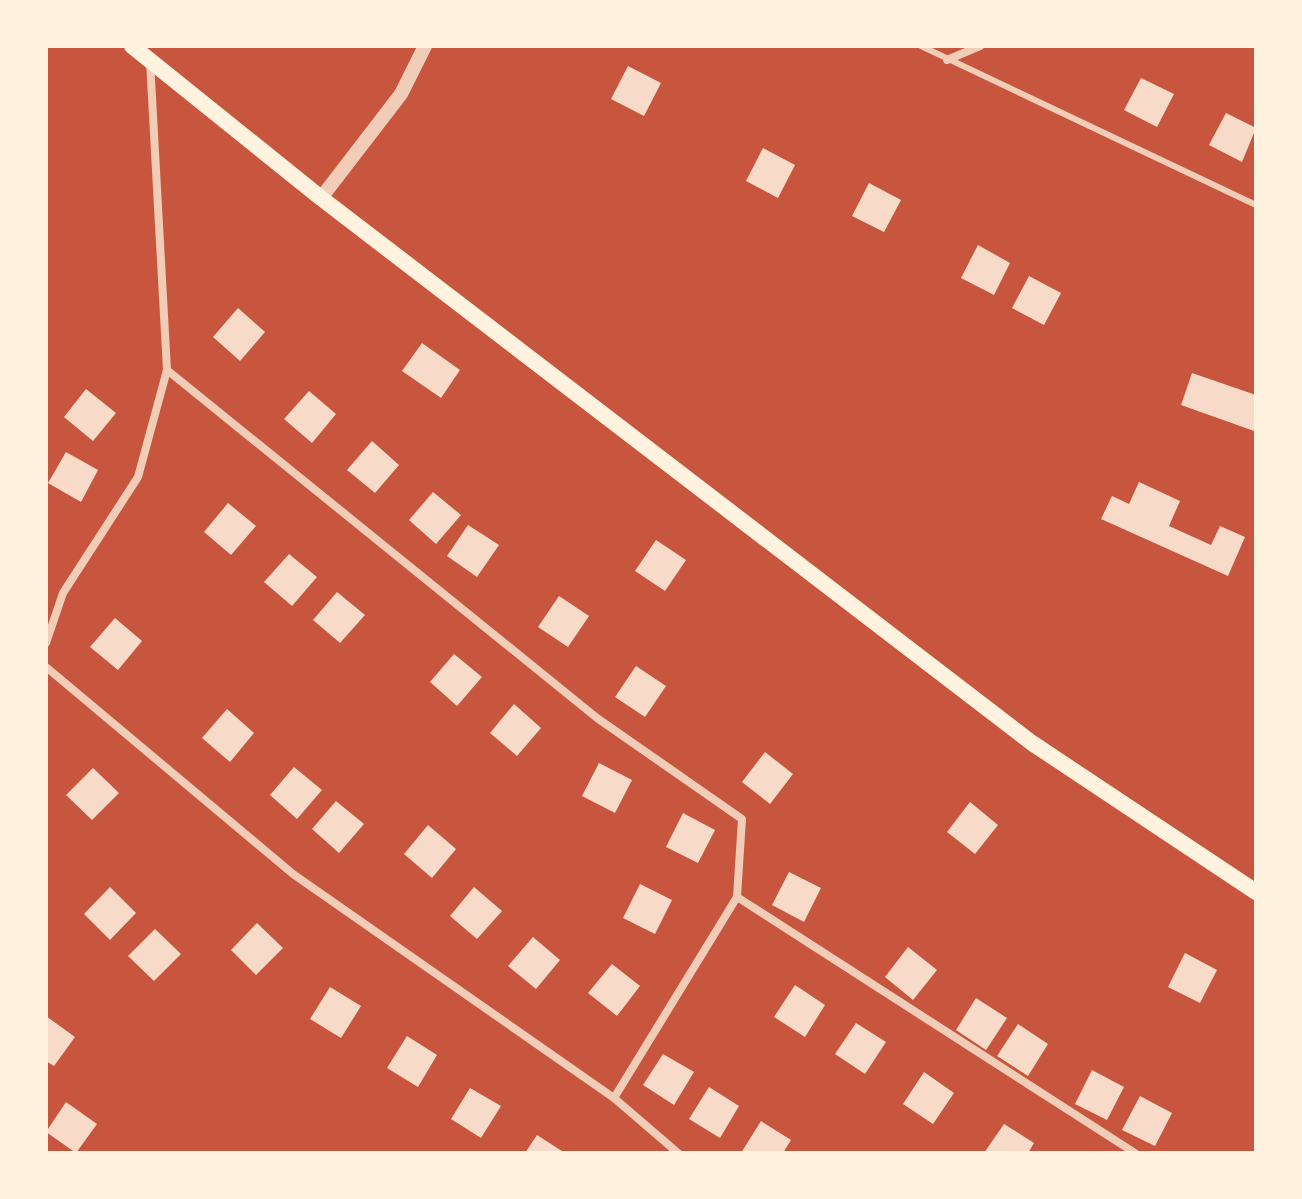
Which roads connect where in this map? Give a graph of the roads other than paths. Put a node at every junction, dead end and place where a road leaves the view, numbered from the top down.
1 (132, 46) edge
2 (425, 46) edge
3 (921, 46) edge
4 (980, 46) edge
5 (947, 60) junction
6 (150, 61) junction
7 (321, 198) junction
8 (1256, 205) edge
9 (167, 370) junction
10 (46, 643) edge
11 (46, 667) edge
12 (1256, 892) edge
13 (737, 897) junction
14 (614, 1098) junction
15 (678, 1153) edge
16 (1135, 1153) edge

1 - 6 main road
2 - 7 street
3 - 5 lane
4 - 5 street
5 - 8 lane
6 - 7 main road
6 - 9 street
7 - 12 main road
9 - 10 street
9 - 13 street
11 - 14 street
13 - 14 street
13 - 16 street
14 - 15 street

